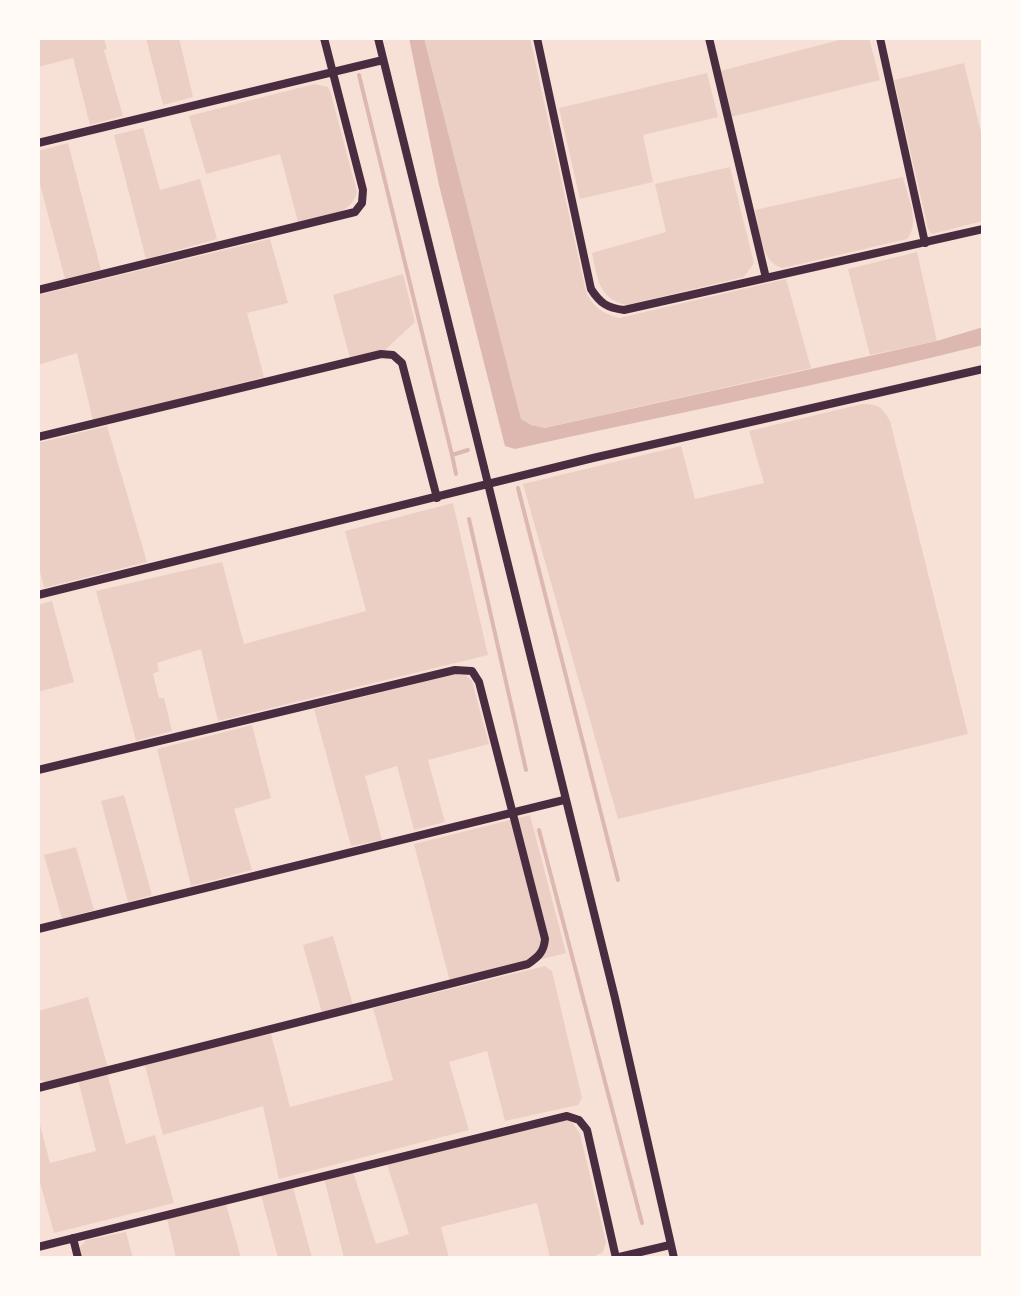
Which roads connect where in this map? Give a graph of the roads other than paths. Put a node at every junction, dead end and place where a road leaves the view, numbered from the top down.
1 (324, 38) edge
2 (378, 38) edge
3 (537, 38) edge
4 (709, 38) edge
5 (880, 38) edge
6 (383, 60) junction
7 (332, 71) junction
8 (38, 143) edge
9 (983, 229) edge
10 (925, 243) junction
11 (766, 278) junction
12 (38, 290) edge
13 (983, 369) edge
14 (38, 437) edge
15 (487, 484) junction
16 (437, 498) junction
17 (38, 595) edge
18 (38, 770) edge
19 (564, 800) junction
20 (511, 814) junction
21 (38, 929) edge
22 (38, 1088) edge
23 (73, 1238) junction
24 (670, 1245) junction
25 (38, 1247) edge
26 (78, 1258) edge
27 (615, 1258) edge
28 (674, 1258) edge

1 - 7 street
2 - 6 street
3 - 11 street
4 - 11 street
5 - 10 street
6 - 7 street
6 - 15 street
7 - 8 street
7 - 12 street
9 - 10 street
10 - 11 street
13 - 15 street
14 - 16 street
15 - 16 street
15 - 19 street
16 - 17 street
18 - 20 street
19 - 20 street
19 - 24 street
20 - 21 street
20 - 22 street
23 - 25 street
23 - 26 street
23 - 27 street
24 - 27 street
24 - 28 street

